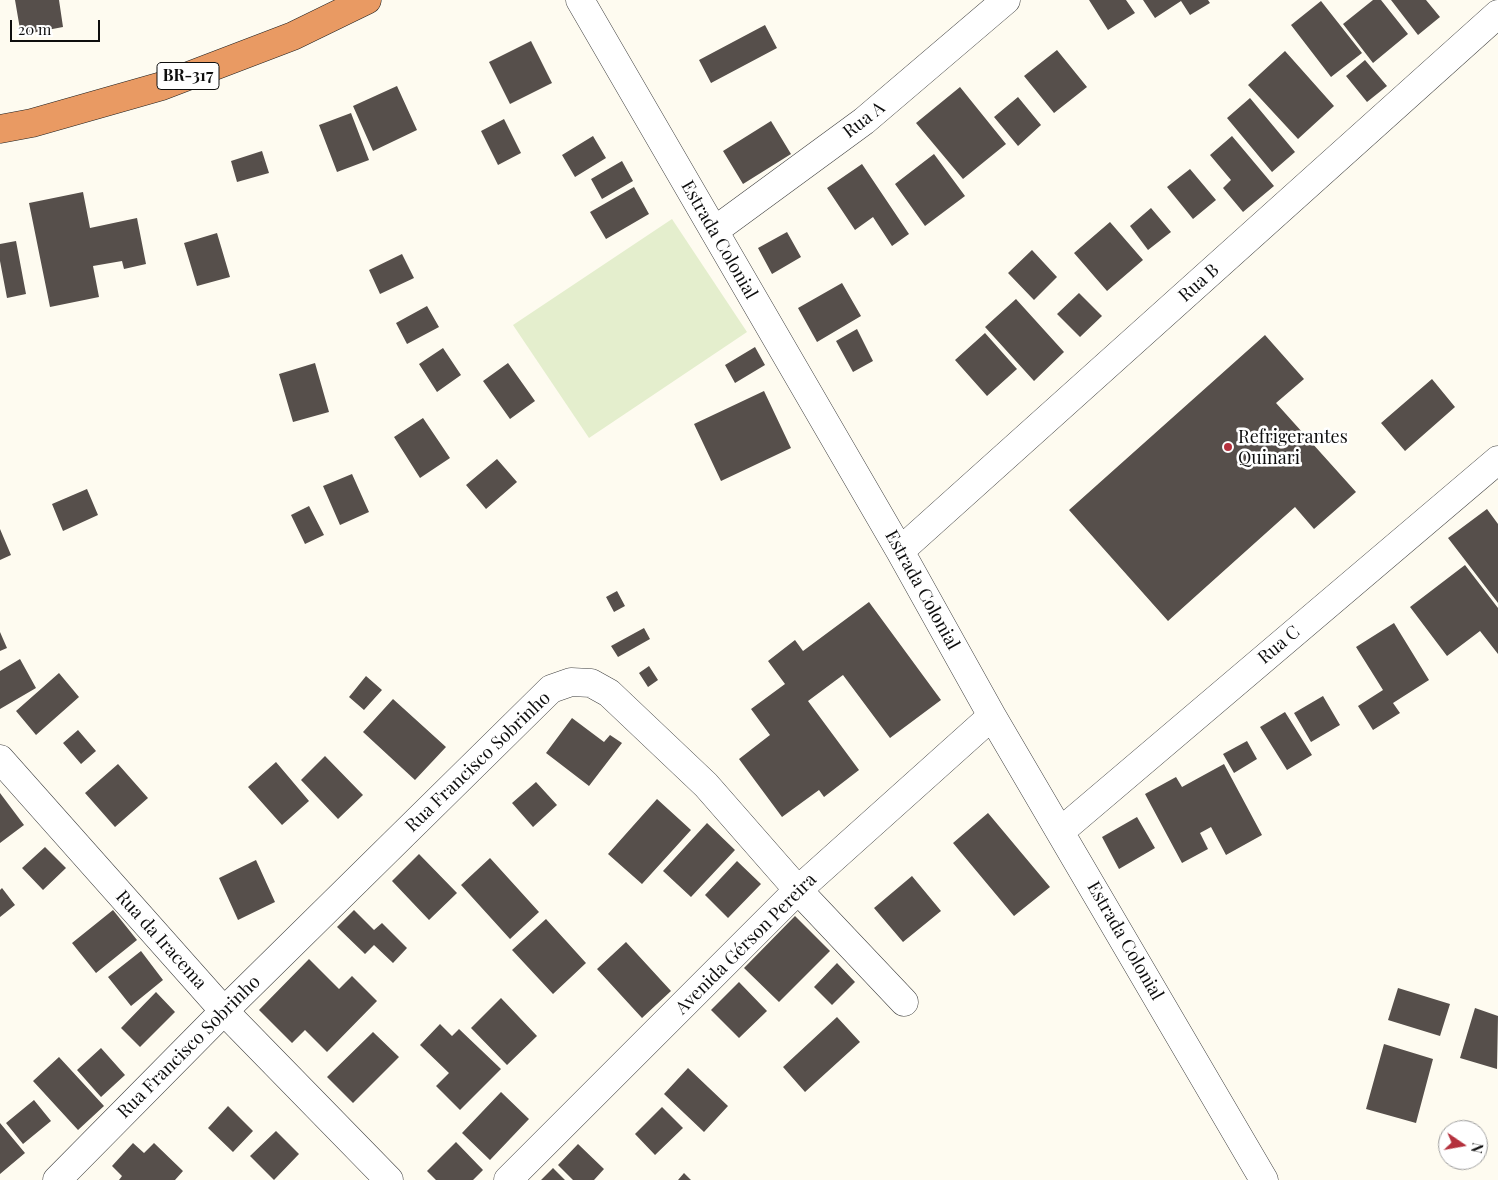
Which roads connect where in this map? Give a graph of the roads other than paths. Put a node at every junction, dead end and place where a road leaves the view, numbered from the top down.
1 (367, 0) edge
2 (580, 0) edge
3 (1006, 0) edge
4 (1498, 14) edge
5 (0, 129) edge
6 (714, 231) junction
7 (1498, 460) edge
8 (900, 551) junction
9 (992, 716) junction
10 (0, 759) edge
11 (1060, 831) junction
12 (798, 890) junction
13 (904, 1002) dead end
14 (224, 1011) junction
15 (57, 1180) edge
16 (390, 1180) edge
17 (508, 1180) edge
18 (1264, 1180) edge

1 - 5 highway, BR-317
2 - 6 street, Estrada Colonial
3 - 6 street, Rua A
4 - 8 street, Rua B
6 - 8 street, Estrada Colonial
7 - 11 street, Rua C
8 - 9 street, Estrada Colonial
9 - 11 street, Estrada Colonial
9 - 12 street, Avenida Gérson Pereira
10 - 14 street, Rua da Iracema
11 - 18 street, Estrada Colonial
12 - 13 street, Rua Francisco Sobrinho
12 - 14 street, Rua Francisco Sobrinho
12 - 17 street, Avenida Gérson Pereira
14 - 15 street, Rua Francisco Sobrinho
14 - 16 street, Rua da Iracema

